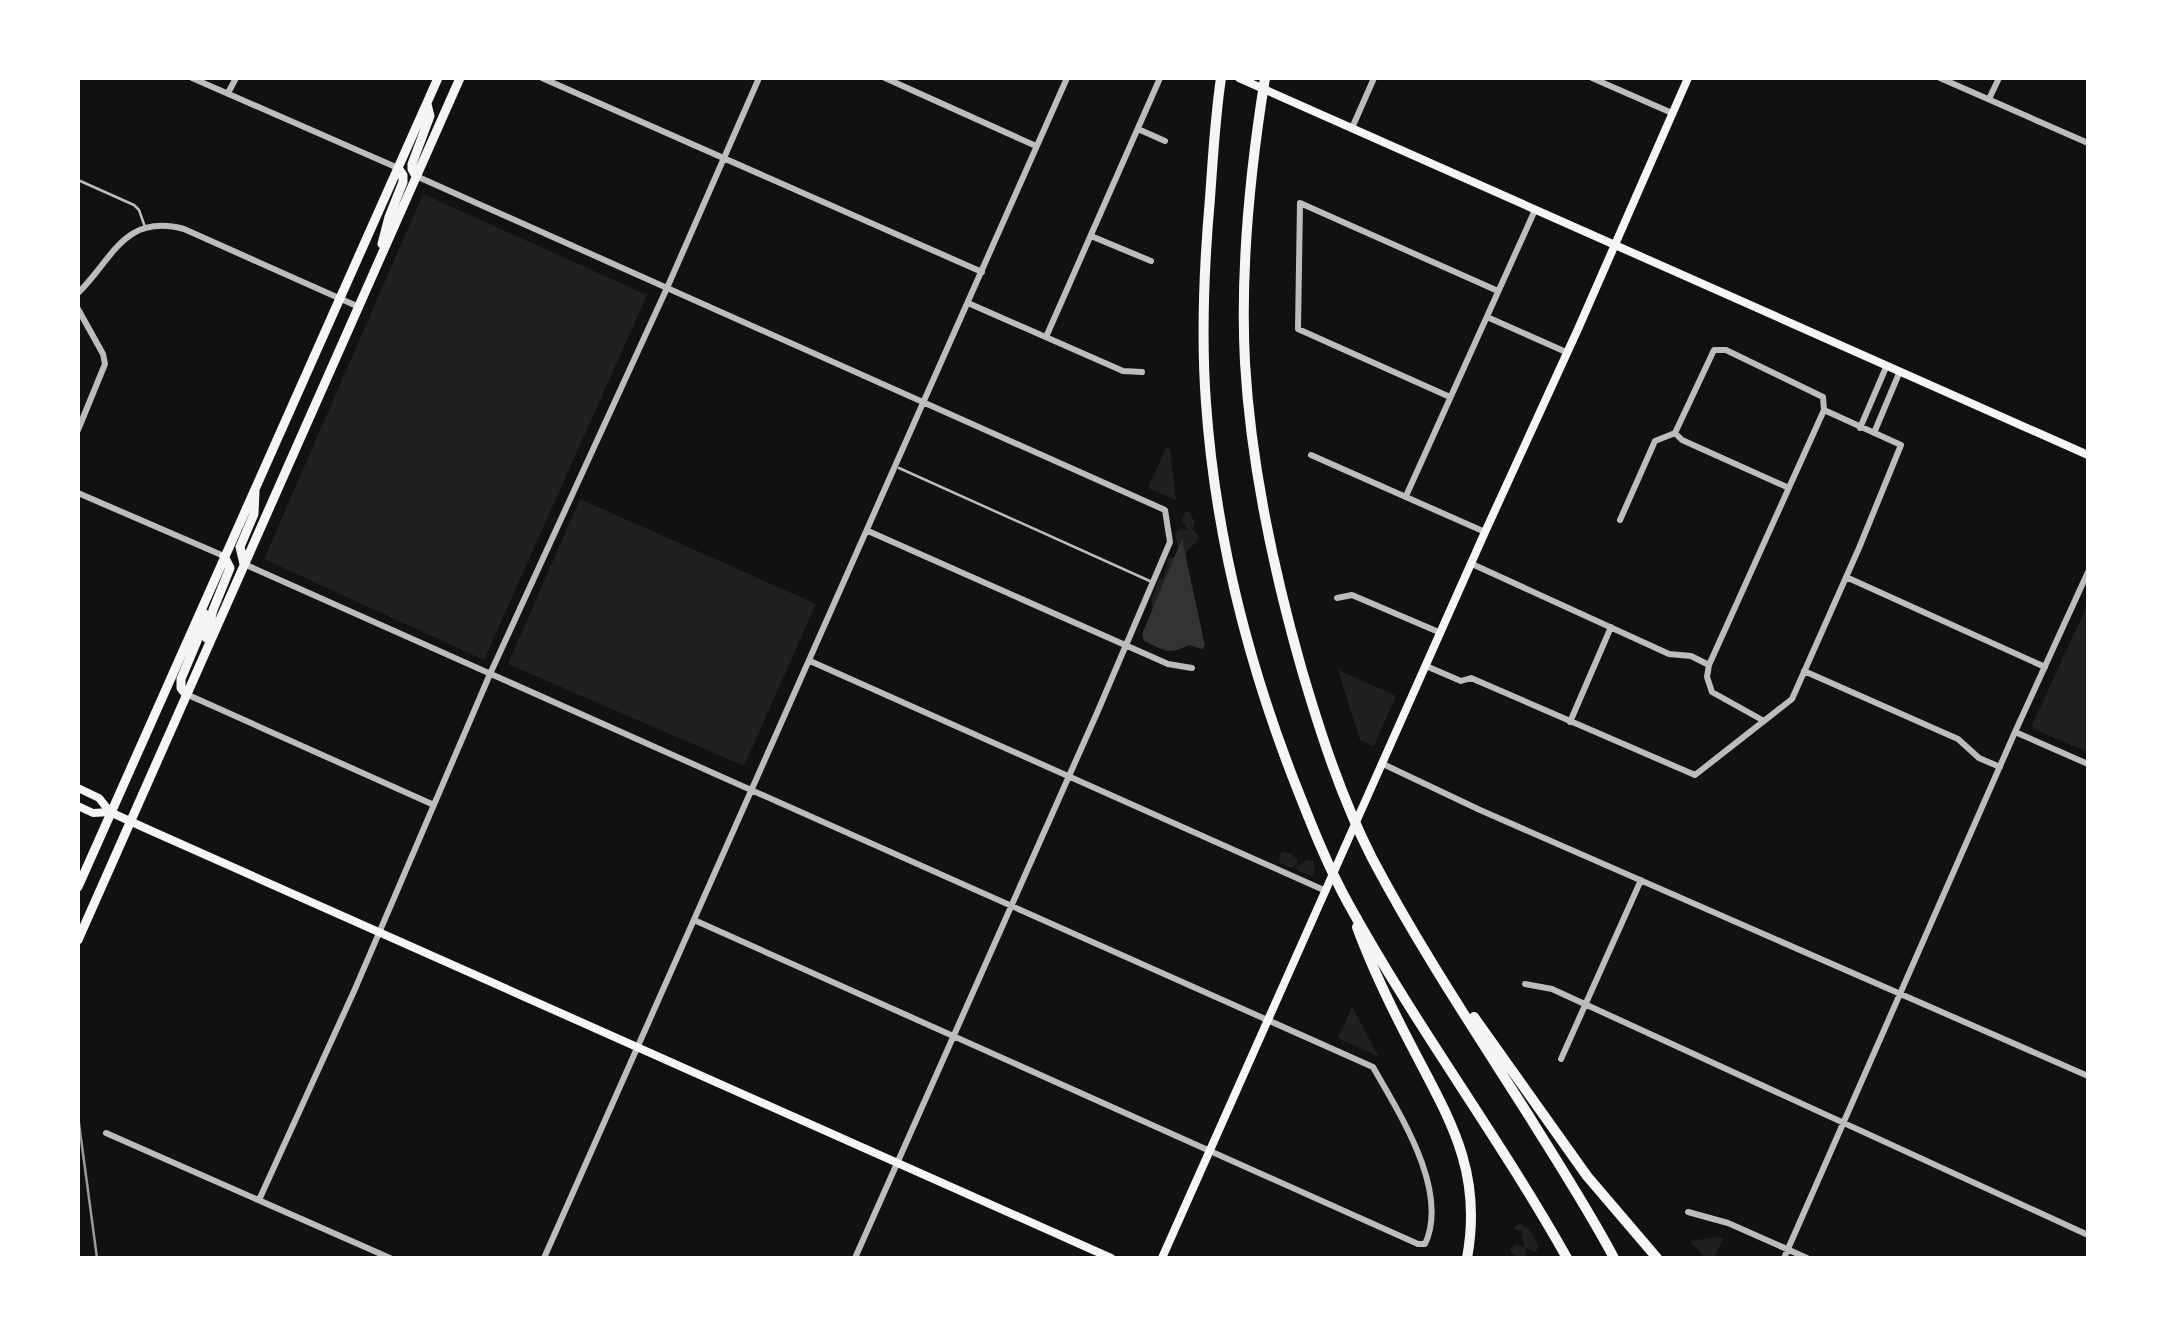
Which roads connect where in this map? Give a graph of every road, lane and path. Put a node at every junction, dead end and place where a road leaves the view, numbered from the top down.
1 (192, 78) edge
2 (236, 78) edge
3 (438, 78) edge
4 (460, 78) edge
5 (542, 78) edge
6 (759, 78) edge
7 (886, 78) edge
8 (1067, 78) edge
9 (1160, 78) edge
10 (1221, 78) edge
11 (1239, 78) edge
12 (1265, 78) edge
13 (1374, 78) edge
14 (1592, 78) edge
15 (1688, 78) edge
16 (1940, 78) edge
17 (1999, 78) edge
18 (228, 94) junction
19 (1989, 99) junction
20 (426, 102) junction
21 (1672, 114) junction
22 (1352, 128) junction
23 (1138, 129) junction
24 (1165, 142) dead end
25 (2088, 144) edge
26 (1036, 146) junction
27 (724, 158) junction
28 (398, 168) junction
29 (416, 176) junction
30 (78, 180) edge
31 (1536, 210) junction
32 (145, 228) junction
33 (1091, 236) junction
34 (1615, 245) junction
35 (1150, 261) dead end
36 (376, 269) junction
37 (982, 272) junction
38 (667, 288) junction
39 (1498, 291) junction
40 (78, 293) edge
41 (339, 298) junction
42 (968, 303) junction
43 (358, 306) junction
44 (78, 309) edge
45 (1487, 316) junction
46 (1046, 337) junction
47 (1566, 352) junction
48 (1886, 366) junction
49 (1900, 371) junction
50 (1142, 372) dead end
51 (1450, 397) junction
52 (925, 402) junction
53 (1824, 410) junction
54 (1860, 428) junction
55 (78, 430) edge
56 (1676, 433) junction
57 (1874, 434) junction
58 (1311, 455) dead end
59 (2088, 455) edge
60 (896, 467) junction
61 (255, 487) junction
62 (1789, 488) junction
63 (78, 492) edge
64 (1406, 496) junction
65 (1620, 520) dead end
66 (868, 532) junction
67 (1485, 532) junction
68 (224, 556) junction
69 (244, 564) junction
70 (1472, 564) junction
71 (2088, 572) edge
72 (1846, 577) junction
73 (214, 581) junction
74 (1153, 582) junction
75 (1336, 598) dead end
76 (1612, 627) junction
77 (1441, 633) junction
78 (1126, 646) junction
79 (810, 661) junction
80 (1709, 664) junction
81 (199, 665) junction
82 (1426, 666) junction
83 (2045, 666) junction
84 (1192, 668) dead end
85 (1804, 671) junction
86 (490, 674) junction
87 (186, 694) junction
88 (1764, 720) junction
89 (1570, 722) junction
90 (2015, 732) junction
91 (1383, 764) junction
92 (2088, 764) edge
93 (2000, 767) junction
94 (1069, 776) junction
95 (78, 788) edge
96 (752, 790) junction
97 (434, 805) junction
98 (78, 806) edge
99 (110, 812) junction
100 (130, 821) junction
101 (1641, 880) junction
102 (78, 887) edge
103 (1326, 891) junction
104 (1347, 902) junction
105 (1012, 904) junction
106 (694, 920) junction
107 (379, 933) junction
108 (1416, 934) junction
109 (78, 940) edge
110 (1524, 984) dead end
111 (1901, 995) junction
112 (1585, 1005) junction
113 (1268, 1020) junction
114 (954, 1036) junction
115 (637, 1049) junction
116 (1561, 1059) dead end
117 (2088, 1076) edge
118 (1844, 1124) junction
119 (106, 1133) dead end
120 (1211, 1152) junction
121 (896, 1164) junction
122 (259, 1200) junction
123 (1688, 1212) dead end
124 (2088, 1235) edge
125 (1786, 1254) edge
126 (390, 1258) edge
127 (544, 1258) edge
128 (855, 1258) edge
129 (1111, 1258) edge
130 (1162, 1258) edge
131 (1468, 1258) edge
132 (1567, 1258) edge
133 (1614, 1258) edge
134 (1657, 1258) edge
135 (1807, 1258) edge

1 - 18 street
2 - 18 street
3 - 20 main road
4 - 29 main road
5 - 27 street
6 - 27 street
7 - 26 street
8 - 26 street
9 - 23 street
10 - 104 highway
11 - 22 main road
12 - 108 highway
13 - 22 street
14 - 21 street
15 - 21 main road
16 - 19 street
17 - 19 street
18 - 28 street
19 - 25 street
20 - 28 main road
20 - 29 main road
21 - 34 main road
22 - 31 main road
23 - 24 street
23 - 33 street
26 - 37 street
27 - 37 street
27 - 38 street
28 - 36 main road
28 - 41 main road
29 - 36 main road
29 - 38 street
30 - 32 lane
31 - 34 main road
31 - 39 street
32 - 40 street
32 - 41 street
33 - 35 street
33 - 46 street
34 - 47 main road
34 - 48 main road
36 - 43 main road
37 - 42 street
38 - 52 street
38 - 86 street
39 - 45 street
39 - 51 street
41 - 43 street
41 - 61 main road
42 - 46 street
42 - 52 street
43 - 69 main road
44 - 55 street
45 - 47 street
45 - 51 street
46 - 50 street
47 - 67 main road
48 - 49 main road
48 - 54 street
49 - 57 street
49 - 59 main road
51 - 64 street
52 - 60 street
52 - 74 street
53 - 54 street
53 - 56 street
53 - 62 street
54 - 57 street
56 - 62 street
56 - 65 street
57 - 72 street
58 - 64 street
60 - 66 street
60 - 74 lane
61 - 68 main road
61 - 69 main road
62 - 80 street
63 - 68 street
64 - 67 street
66 - 78 street
66 - 79 street
67 - 70 main road
68 - 73 main road
68 - 81 main road
69 - 81 main road
69 - 86 street
70 - 76 street
70 - 77 main road
71 - 83 street
72 - 83 street
72 - 85 street
73 - 87 main road
73 - 99 main road
74 - 78 street
75 - 77 street
76 - 80 street
76 - 89 street
77 - 82 main road
78 - 84 street
78 - 94 street
79 - 94 street
79 - 96 street
80 - 88 street
81 - 87 main road
82 - 89 street
82 - 91 main road
83 - 90 street
85 - 88 street
85 - 93 street
86 - 96 street
86 - 97 street
87 - 97 street
87 - 100 main road
88 - 89 street
90 - 92 street
90 - 93 street
91 - 101 street
91 - 103 main road
93 - 111 street
94 - 103 street
94 - 105 street
95 - 99 main road
96 - 105 street
96 - 106 street
97 - 107 street
98 - 99 main road
99 - 100 main road
99 - 102 main road
100 - 107 main road
100 - 109 main road
101 - 111 street
101 - 112 street
103 - 113 main road
104 - 131 highway
104 - 132 highway
105 - 113 street
105 - 114 street
106 - 114 street
106 - 115 street
107 - 115 main road
107 - 122 street
108 - 133 highway
108 - 134 highway
110 - 112 street
111 - 117 street
111 - 118 street
112 - 116 street
112 - 118 street
113 - 120 main road
113 - 120 street
114 - 120 street
114 - 121 street
115 - 121 main road
115 - 127 street
118 - 124 street
118 - 125 street
119 - 122 street
120 - 130 main road
121 - 128 street
121 - 129 main road
122 - 126 street
123 - 125 street
125 - 135 street

